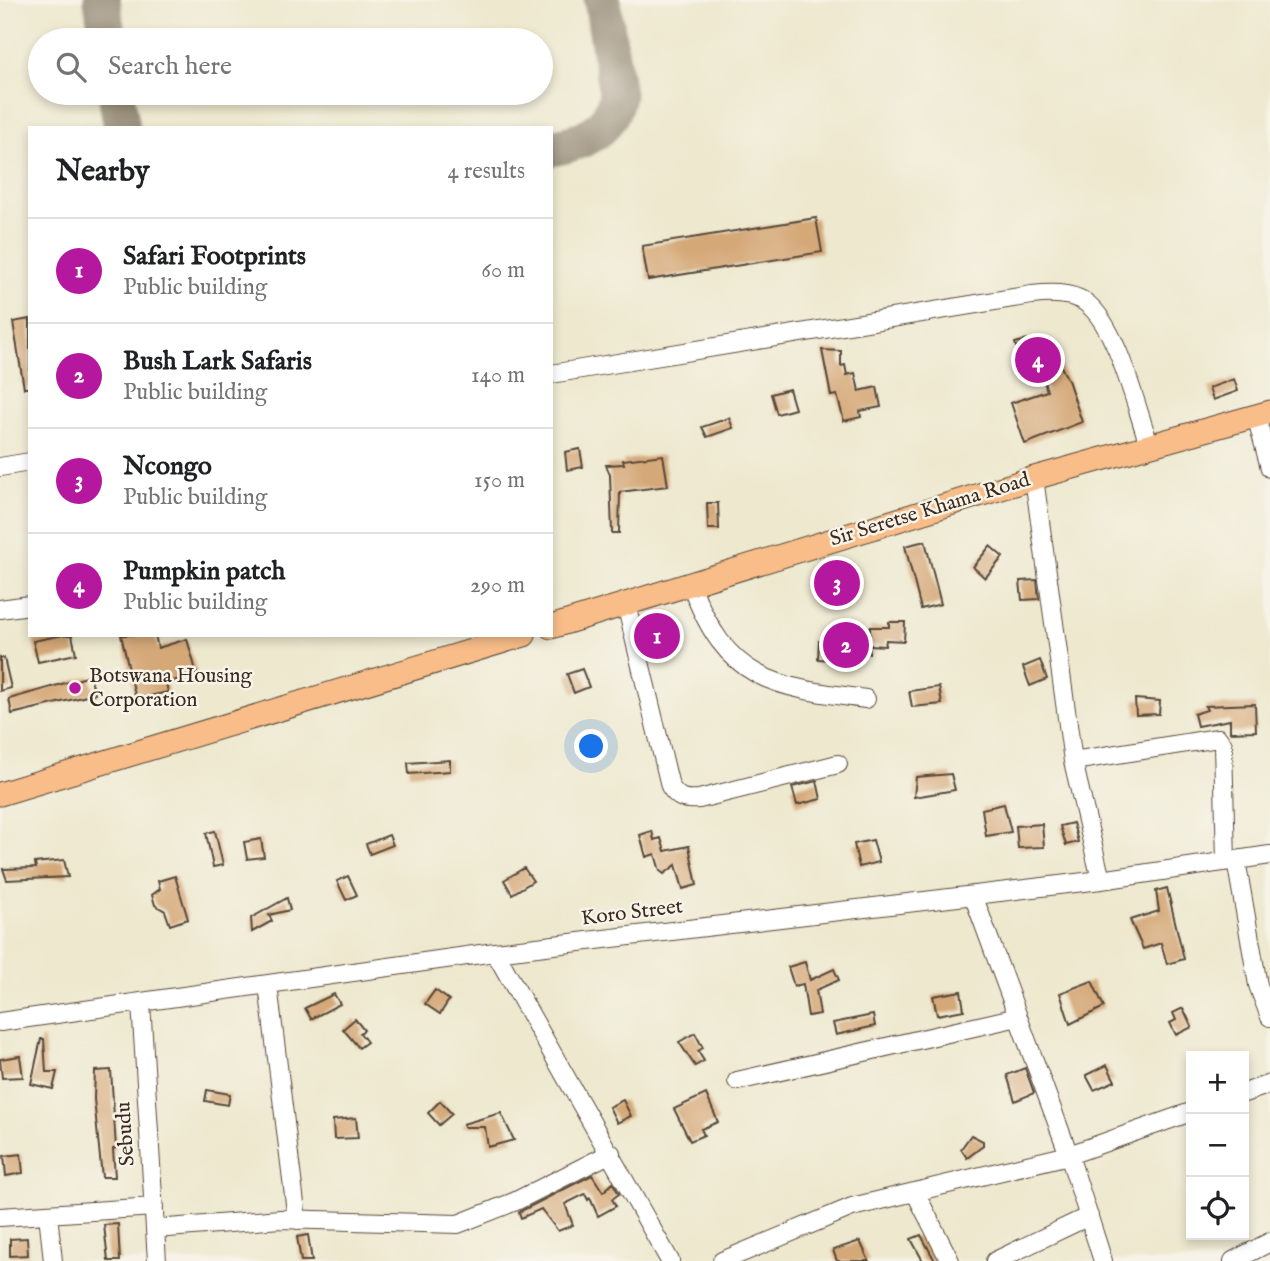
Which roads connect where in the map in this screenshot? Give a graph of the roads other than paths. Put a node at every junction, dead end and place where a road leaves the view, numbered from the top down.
1 (553, 374) edge
2 (1263, 413) edge
3 (1149, 444) junction
4 (28, 462) edge
5 (0, 467) edge
6 (1270, 468) edge
7 (1034, 478) junction
8 (691, 584) junction
9 (626, 604) junction
10 (28, 605) edge
11 (0, 610) edge
12 (553, 626) edge
13 (517, 637) edge
14 (866, 699) dead end
15 (1073, 761) junction
16 (838, 764) dead end
17 (0, 794) edge
18 (1270, 855) edge
19 (1231, 860) junction
20 (1101, 880) junction
21 (973, 895) junction
22 (495, 952) junction
23 (268, 985) junction
24 (141, 1003) junction
25 (1018, 1017) junction
26 (1270, 1017) edge
27 (0, 1022) edge
28 (737, 1080) dead end
29 (1270, 1084) edge
30 (1249, 1091) edge
31 (1186, 1114) edge
32 (611, 1153) junction
33 (1069, 1155) junction
34 (915, 1192) junction
35 (154, 1207) junction
36 (48, 1214) junction
37 (1089, 1216) junction
38 (0, 1217) edge
39 (297, 1220) junction
40 (156, 1229) junction
41 (1270, 1242) edge
42 (52, 1261) edge
43 (157, 1261) edge
44 (670, 1261) edge
45 (722, 1261) edge
46 (950, 1261) edge
47 (995, 1261) edge
48 (1103, 1261) edge
49 (1233, 1261) edge

1 - 3 street
2 - 3 main road, Sir Seretse Khama Road
2 - 6 street
3 - 7 main road, Sir Seretse Khama Road
4 - 5 street
7 - 8 main road, Sir Seretse Khama Road
7 - 15 street
8 - 9 main road, Sir Seretse Khama Road
8 - 14 street
9 - 12 main road, Sir Seretse Khama Road
9 - 16 street
10 - 11 street
13 - 17 main road
15 - 19 street
15 - 20 street
18 - 19 street, Koro Street
19 - 20 street, Koro Street
19 - 26 street
20 - 21 street, Koro Street
21 - 22 street, Koro Street
21 - 25 street
22 - 23 street, Koro Street
22 - 32 street
23 - 24 street, Koro Street
23 - 39 street
24 - 27 street, Koro Street
24 - 35 street, Sebudu
25 - 28 street
25 - 33 street
29 - 30 street
31 - 33 street
32 - 39 street
32 - 44 street
33 - 34 street
33 - 37 street
34 - 45 street
34 - 46 street
35 - 36 street
35 - 40 street, Sebudu
36 - 38 street
36 - 42 street
37 - 47 street
37 - 48 street
39 - 40 street
40 - 43 street, Sebudu
41 - 49 street

